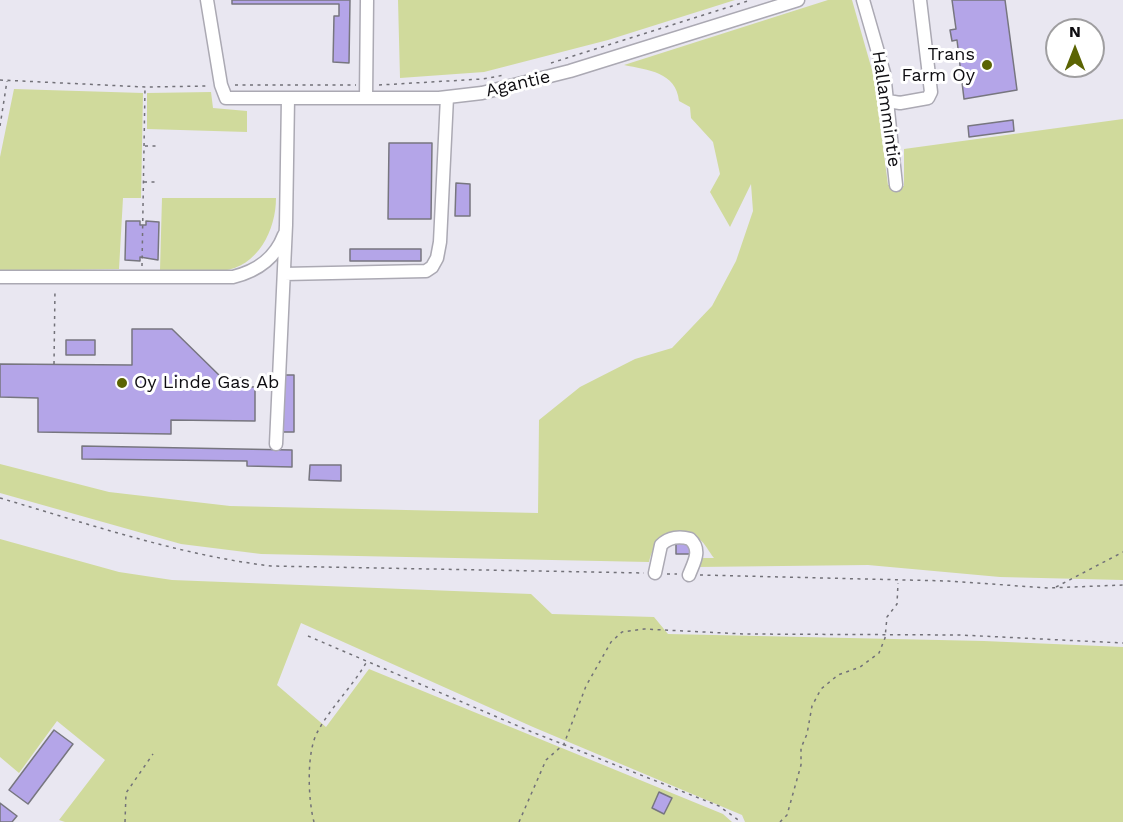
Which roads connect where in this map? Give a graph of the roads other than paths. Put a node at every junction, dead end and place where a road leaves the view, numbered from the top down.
1 (207, 0) edge
2 (367, 0) edge
3 (798, 0) edge
4 (863, 0) edge
5 (920, 0) edge
6 (366, 92) junction
7 (447, 97) junction
8 (288, 98) junction
9 (888, 101) junction
10 (896, 184) dead end
11 (286, 225) junction
12 (284, 274) junction
13 (0, 276) edge
14 (276, 444) dead end
15 (655, 573) road end
16 (689, 575) road end

1 - 8 street, Agantie
2 - 6 street
3 - 7 street, Agantie
4 - 9 street, Hallammintie
5 - 9 street
6 - 7 street, Agantie
6 - 8 street, Agantie
7 - 12 street
8 - 11 street
9 - 10 street, Hallammintie
11 - 12 street
11 - 13 street
12 - 14 street
15 - 16 street

